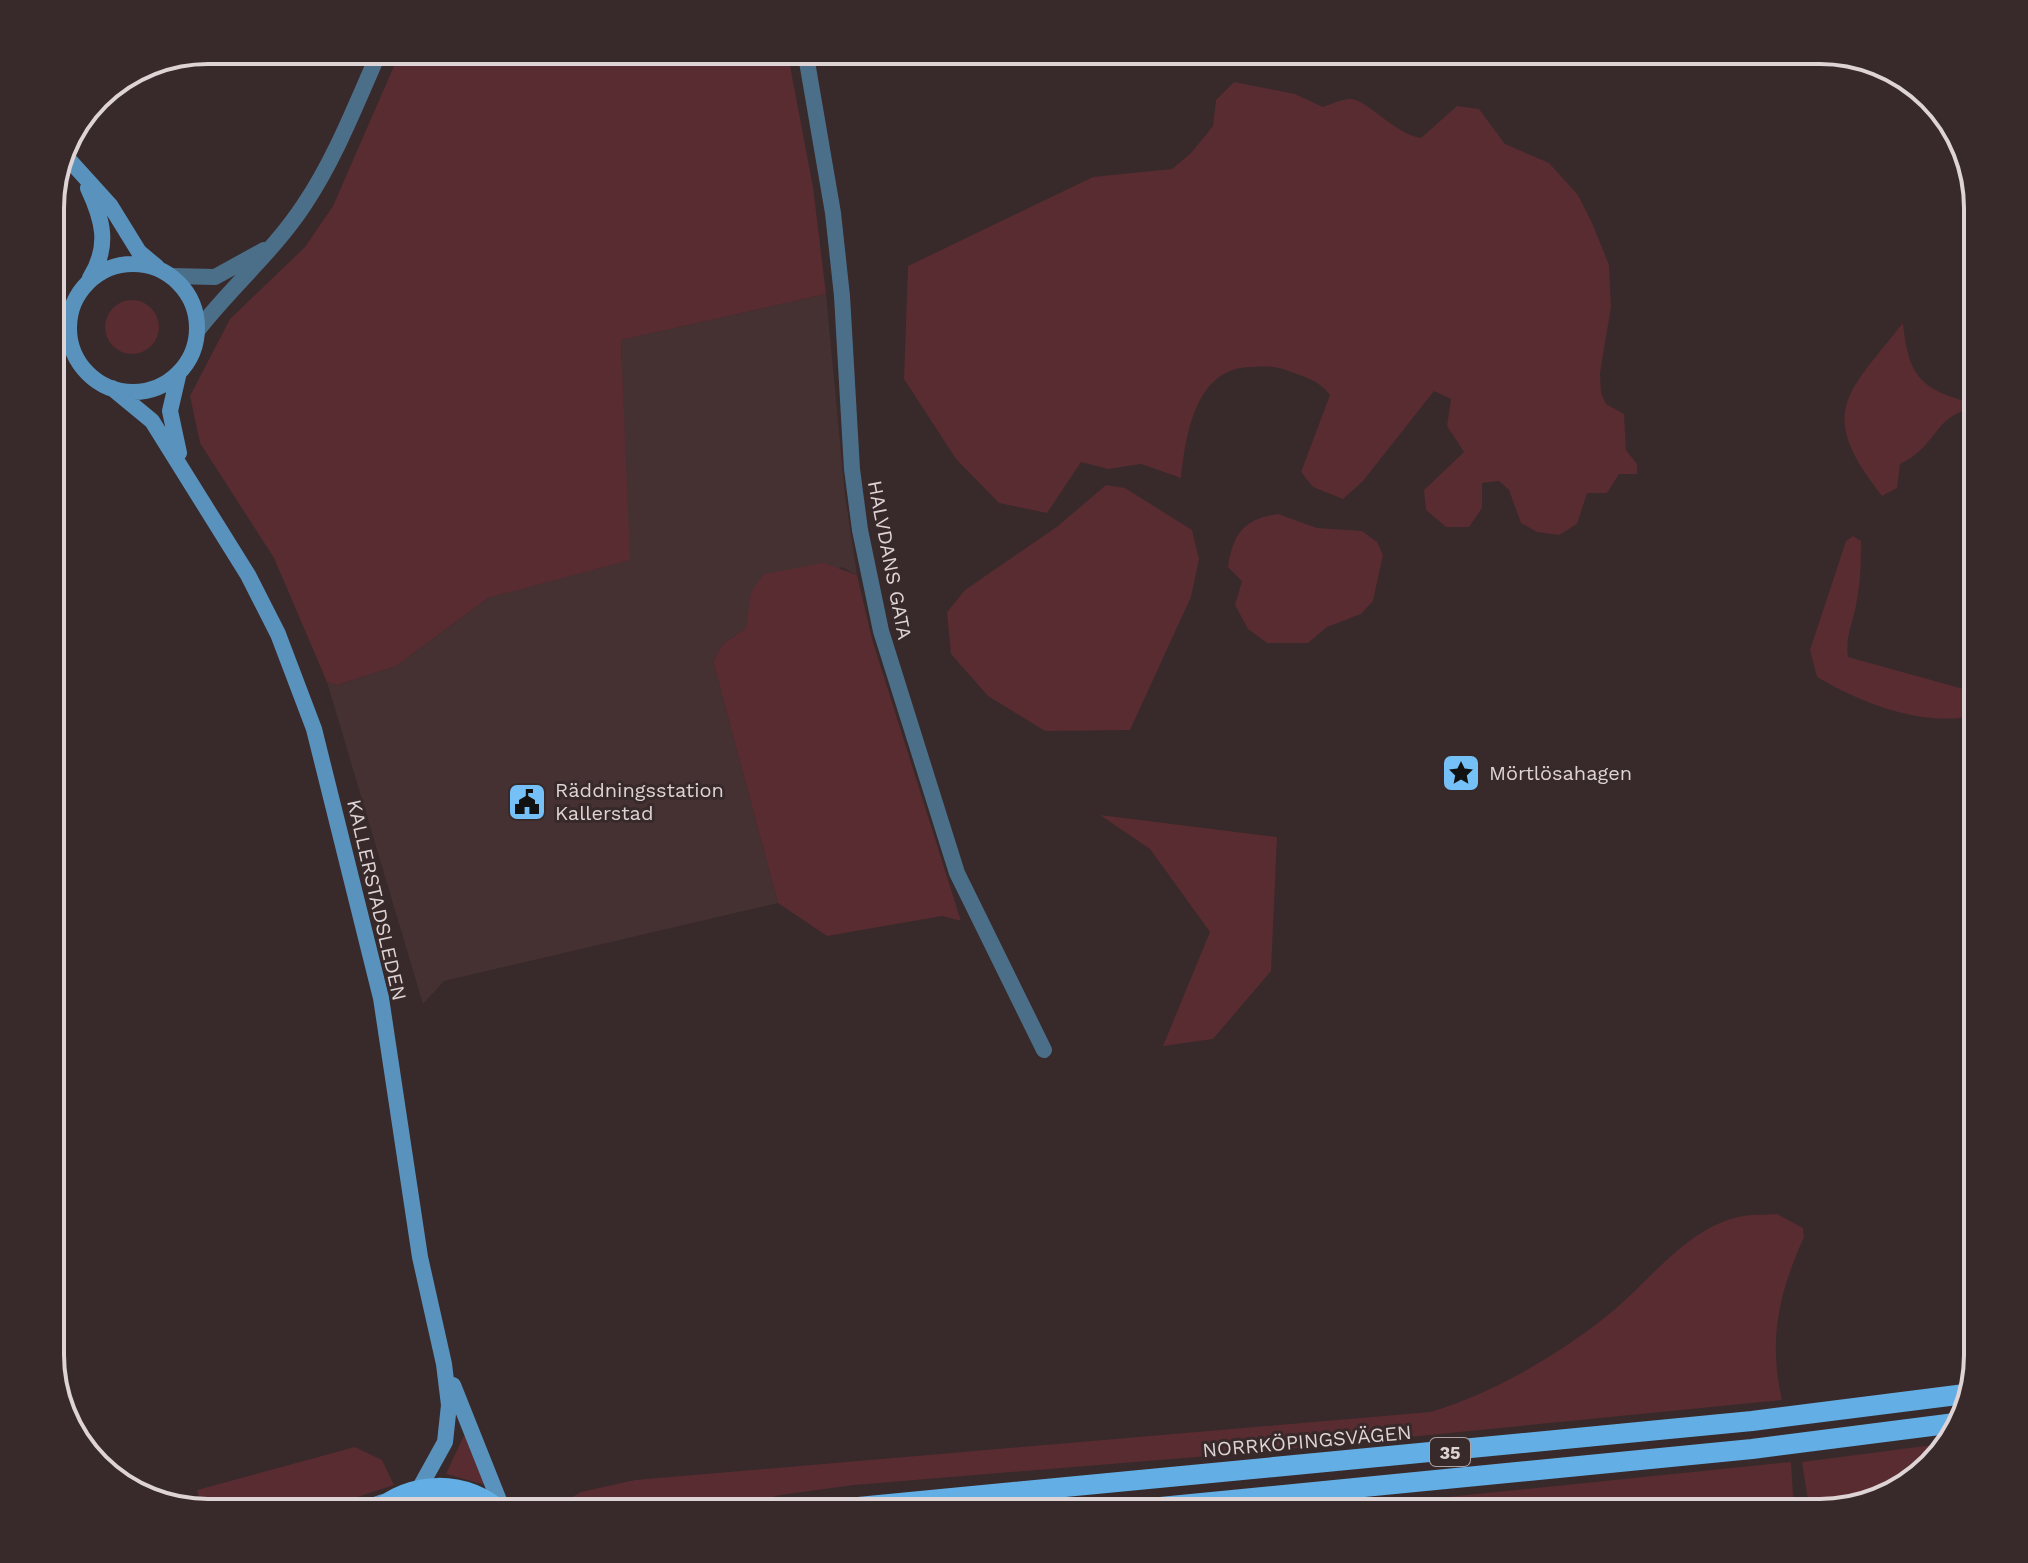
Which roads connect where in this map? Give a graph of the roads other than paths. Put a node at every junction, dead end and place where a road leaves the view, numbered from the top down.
1 (374, 64) edge
2 (807, 64) edge
3 (71, 163) edge
4 (82, 175) junction
5 (275, 242) junction
6 (166, 274) junction
7 (88, 283) junction
8 (197, 331) junction
9 (179, 372) junction
10 (112, 388) junction
11 (185, 474) junction
12 (1044, 1050) dead end
13 (444, 1364) junction
14 (1958, 1395) edge
15 (1946, 1424) edge
16 (419, 1489) junction
17 (392, 1499) edge
18 (484, 1499) edge
19 (497, 1499) edge
20 (943, 1499) edge
21 (1242, 1499) edge

1 - 5 street
2 - 12 street, HALVDANS GATA
3 - 4 main road
4 - 6 main road
4 - 7 main road
5 - 6 street
5 - 8 street
6 - 7 main road
6 - 8 main road
7 - 10 main road
8 - 9 main road
9 - 10 main road
9 - 11 main road, KALLERSTADSLEDEN
10 - 11 main road, KALLERSTADSLEDEN
11 - 13 main road, KALLERSTADSLEDEN
13 - 16 main road, KALLERSTADSLEDEN
13 - 19 main road, KALLERSTADSLEDEN
14 - 20 main road, NORRKÖPINGSVÄGEN / 35
15 - 21 main road, 35
16 - 17 main road
16 - 18 main road

